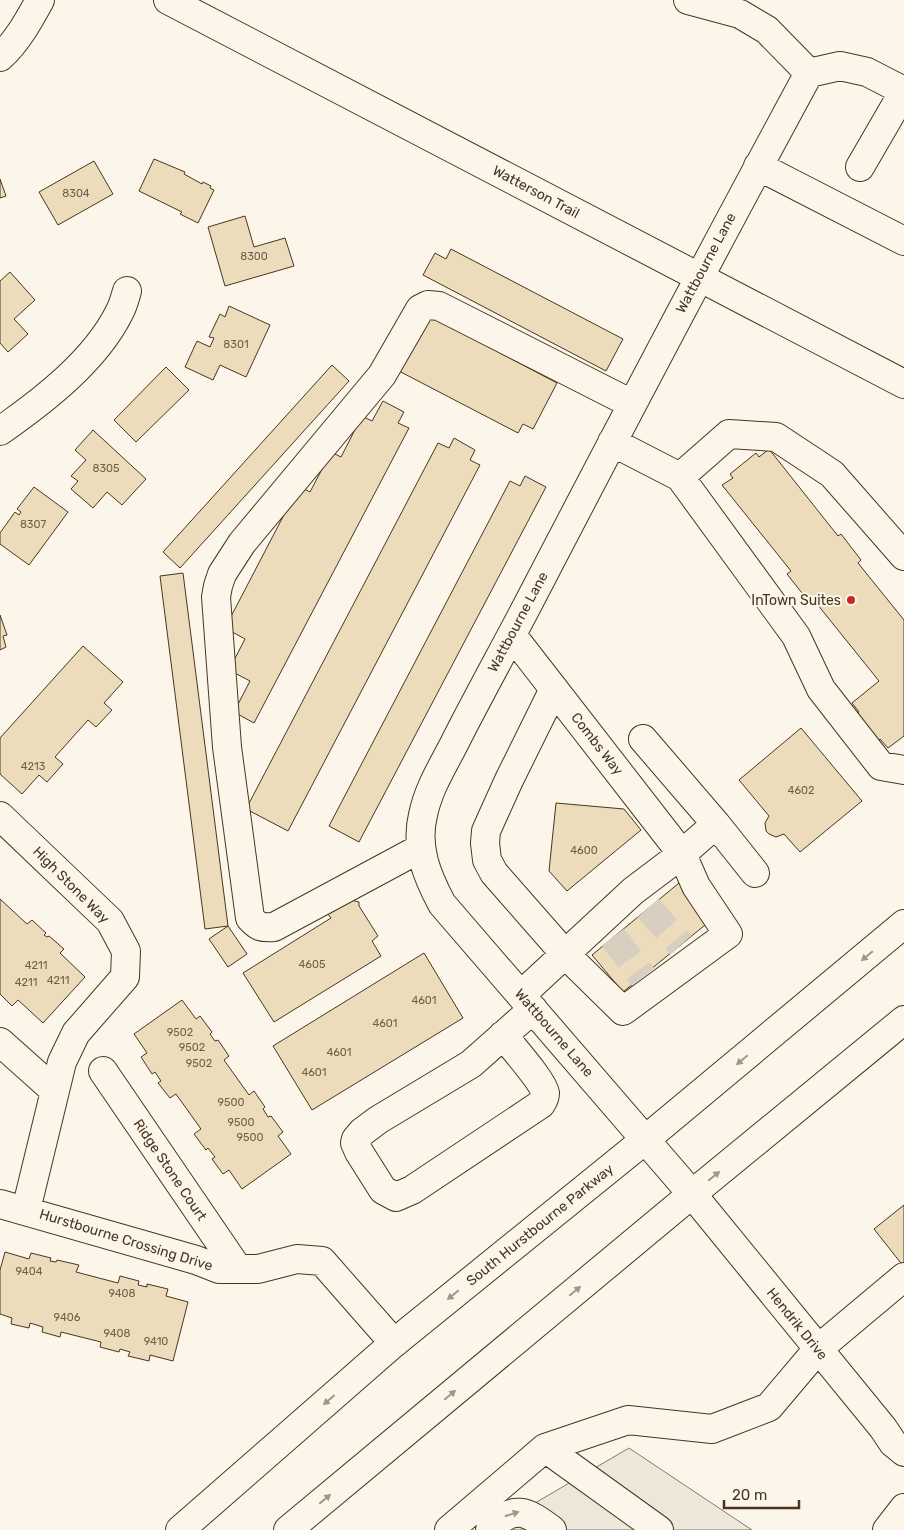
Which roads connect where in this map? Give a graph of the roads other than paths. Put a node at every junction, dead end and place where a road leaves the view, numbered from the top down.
1 (40, 0) edge
2 (168, 0) edge
3 (688, 0) edge
4 (0, 57) edge
5 (809, 73) junction
6 (904, 91) edge
7 (758, 166) junction
8 (860, 167) dead end
9 (904, 241) edge
10 (698, 277) junction
11 (127, 291) dead end
12 (904, 384) edge
13 (632, 404) junction
14 (0, 431) edge
15 (612, 442) junction
16 (680, 477) junction
17 (904, 556) edge
18 (512, 635) junction
19 (554, 689) junction
20 (643, 739) dead end
21 (904, 770) edge
22 (0, 816) edge
23 (716, 824) junction
24 (421, 848) junction
25 (682, 854) junction
26 (755, 873) dead end
27 (904, 924) edge
28 (565, 954) junction
29 (527, 1002) junction
30 (904, 1020) edge
31 (503, 1035) junction
32 (0, 1042) edge
33 (102, 1071) dead end
34 (55, 1091) junction
35 (646, 1139) junction
36 (692, 1194) junction
37 (0, 1204) edge
38 (26, 1210) junction
39 (238, 1269) junction
40 (904, 1277) edge
41 (394, 1343) junction
42 (818, 1349) junction
43 (545, 1448) junction
44 (904, 1452) edge
45 (904, 1508) edge
46 (545, 1525) edge
47 (180, 1530) edge
48 (288, 1530) edge
49 (449, 1530) edge
50 (490, 1530) edge
51 (659, 1530) edge
52 (887, 1530) edge

1 - 4 street
2 - 10 street, Watterson Trail
3 - 5 street
5 - 6 street
5 - 7 street, Wattbourne Lane
6 - 8 street
7 - 9 street
7 - 10 street, Wattbourne Lane
10 - 12 street, Watterson Trail
10 - 13 street, Wattbourne Lane
11 - 14 street
13 - 15 street, Wattbourne Lane
13 - 24 street
15 - 16 street
15 - 18 street, Wattbourne Lane
16 - 17 street
16 - 21 street
18 - 19 street, Combs Way
18 - 24 street, Wattbourne Lane
19 - 25 street, Combs Way
19 - 28 street
20 - 23 street
22 - 34 street, High Stone Way
23 - 25 street
23 - 26 street
24 - 29 street, Wattbourne Lane
25 - 28 street
25 - 28 street, Combs Way
27 -> 35 street, South Hurstbourne Parkway
28 - 29 street
29 - 31 street
29 - 35 street, Wattbourne Lane
36 -> 30 street
31 - 31 street
32 - 34 street
33 - 39 street, Ridge Stone Court
34 - 38 street, High Stone Way
35 - 36 street, Wattbourne Lane
35 -> 41 street, South Hurstbourne Parkway
36 - 42 street, Hendrik Drive
48 -> 36 street
37 - 38 street, Hurstbourne Crossing Drive
38 - 39 street, Hurstbourne Crossing Drive
39 - 41 street, Hurstbourne Crossing Drive
40 - 42 street
41 -> 47 street, South Hurstbourne Parkway
42 - 43 street
42 - 44 street, Hendrik Drive
43 - 49 street
43 - 51 street
45 - 52 street
50 -> 46 street

